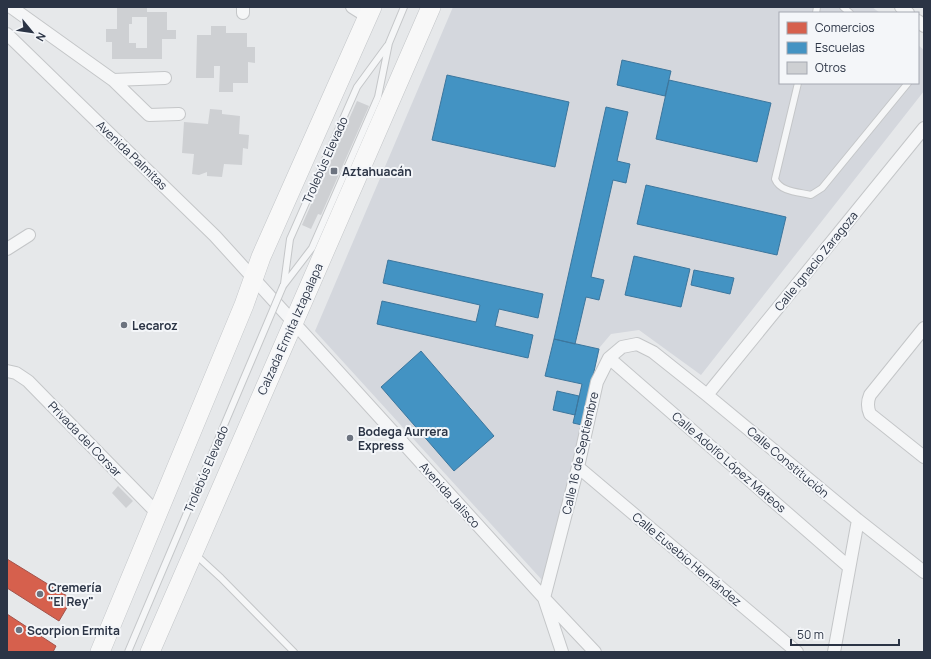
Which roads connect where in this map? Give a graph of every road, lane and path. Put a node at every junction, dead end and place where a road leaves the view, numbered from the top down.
1 (11, 7) edge
2 (352, 7) edge
3 (404, 7) edge
4 (431, 7) edge
5 (370, 12) edge
6 (7, 34) edge
7 (389, 43) junction
8 (165, 78) dead end
9 (113, 80) junction
10 (798, 84) edge
11 (907, 84) edge
12 (179, 114) dead end
13 (924, 128) edge
14 (29, 235) dead end
15 (7, 249) edge
16 (254, 279) junction
17 (283, 286) junction
18 (293, 322) junction
19 (924, 328) edge
20 (653, 352) joint
21 (609, 358) junction
22 (7, 371) edge
23 (707, 395) junction
24 (924, 456) edge
25 (578, 467) junction
26 (158, 514) junction
27 (858, 520) junction
28 (193, 553) junction
29 (849, 567) junction
30 (924, 572) edge
31 (544, 598) junction
32 (100, 652) edge
33 (128, 652) edge
34 (151, 652) edge
35 (294, 652) edge
36 (562, 652) edge
37 (594, 652) edge
38 (796, 652) edge
39 (834, 652) edge

1 - 9 street
2 - 5 street
3 - 7 lane, Trolebús Elevado
4 - 18 main road, Calzada Ermita Iztapalapa
5 - 16 main road
6 - 16 street, Avenida Palmitas
7 - 17 lane, Trolebús Elevado
7 - 17 lane, Trolebús Elevado
8 - 9 street
9 - 12 street
10 - 11 lane
13 - 23 street, Calle Ignacio Zaragoza
14 - 15 street
16 - 18 street, Avenida Jalisco
16 - 26 main road
17 - 33 lane, Trolebús Elevado, bridge
18 - 28 main road, Calzada Ermita Iztapalapa
18 - 31 street, Avenida Jalisco
19 - 24 street
20 - 21 street, Calle 16 de Septiembre
20 - 23 street, Calle Constitución
21 - 25 street, Calle 16 de Septiembre
21 - 29 street, Calle Adolfo López Mateos
22 - 26 street, Privada del Corsar
23 - 27 street, Calle Constitución
25 - 31 street, Calle 16 de Septiembre
25 - 38 street, Calle Eusebio Hernández
26 - 32 main road
27 - 29 street
27 - 30 street, Calle Constitución
28 - 34 main road, Calzada Ermita Iztapalapa
28 - 35 lane
29 - 39 street
31 - 36 street, Avenida Jalisco
31 - 37 street

